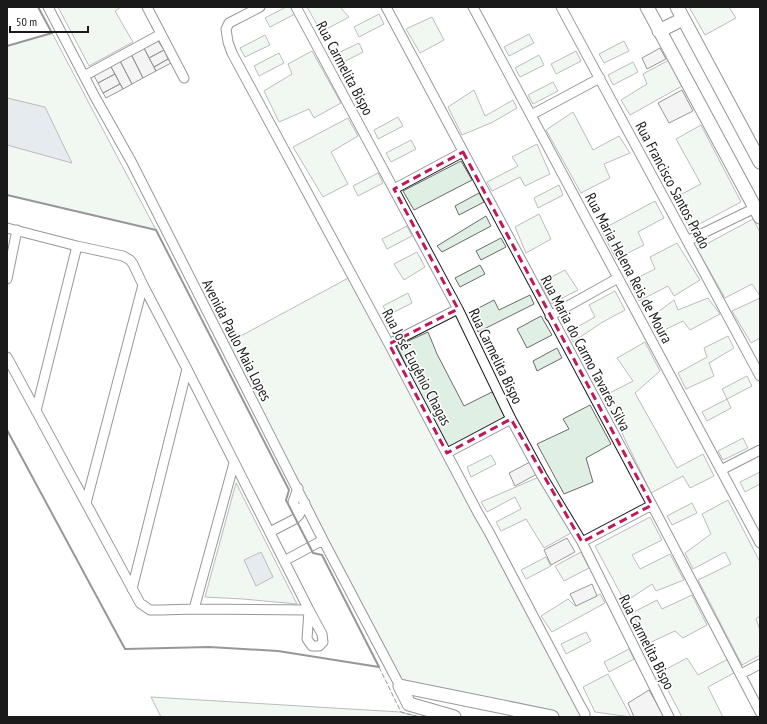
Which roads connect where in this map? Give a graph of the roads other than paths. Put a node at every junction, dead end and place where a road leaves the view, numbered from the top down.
1 (48, 7) edge
2 (147, 7) edge
3 (260, 7) edge
4 (296, 7) edge
5 (386, 7) edge
6 (473, 7) edge
7 (561, 7) edge
8 (647, 7) edge
9 (677, 7) edge
10 (683, 19) junction
11 (659, 31) junction
12 (161, 34) junction
13 (84, 76) junction
14 (184, 78) dead end
15 (600, 78) junction
16 (531, 115) junction
17 (463, 152) junction
18 (760, 162) edge
19 (394, 189) junction
20 (758, 212) edge
21 (7, 228) edge
22 (16, 230) junction
23 (687, 241) junction
24 (77, 246) junction
25 (618, 278) junction
26 (7, 279) edge
27 (143, 285) junction
28 (458, 309) junction
29 (550, 316) junction
30 (389, 344) junction
31 (7, 357) edge
32 (187, 369) junction
33 (760, 376) edge
34 (36, 411) junction
35 (511, 419) junction
36 (760, 450) edge
37 (446, 453) junction
38 (234, 463) junction
39 (721, 470) junction
40 (298, 488) junction
41 (86, 503) junction
42 (305, 503) junction
43 (652, 505) junction
44 (299, 515) junction
45 (270, 532) junction
46 (323, 540) junction
47 (582, 542) junction
48 (760, 543) edge
49 (284, 561) junction
50 (132, 589) junction
51 (194, 609) junction
52 (760, 664) edge
53 (741, 674) junction
54 (400, 686) junction
55 (760, 712) edge
56 (454, 717) edge
57 (552, 717) edge
58 (585, 717) edge
59 (669, 717) edge

1 - 13 street, Avenida Paulo Maia Lopes
2 - 12 street
3 - 30 street, Rua José Eugênio Chagas
4 - 19 street, Rua Carmelita Bispo
5 - 17 street, Rua Maria do Carmo Tavares Silva
6 - 16 street, Rua Maria Helena Reis de Moura
7 - 15 street, Rua Francisco Santos Prado
8 - 11 street
9 - 10 street
10 - 11 street
10 - 18 street
11 - 20 street
12 - 13 street
12 - 14 street
13 - 40 street, Avenida Paulo Maia Lopes
15 - 16 street
15 - 23 street, Rua Francisco Santos Prado
16 - 25 street, Rua Maria Helena Reis de Moura
17 - 19 street
17 - 29 street, Rua Maria do Carmo Tavares Silva
19 - 28 street, Rua Carmelita Bispo
20 - 23 street
21 - 22 street
22 - 24 street
22 - 26 street
23 - 33 street, Rua Francisco Santos Prado
24 - 27 street
24 - 34 street
25 - 29 street
25 - 39 street, Rua Maria Helena Reis de Moura
27 - 32 street
27 - 41 street
28 - 30 street
28 - 35 street, Rua Carmelita Bispo
29 - 43 street, Rua Maria do Carmo Tavares Silva
30 - 37 street, Rua José Eugênio Chagas
31 - 34 street
32 - 38 street
32 - 50 street
34 - 41 street
35 - 37 street
35 - 47 street, Rua Carmelita Bispo
36 - 39 street
37 - 58 street, Rua José Eugênio Chagas
38 - 45 street
38 - 51 street
39 - 48 street, Rua Maria Helena Reis de Moura
40 - 42 street, Avenida Paulo Maia Lopes
40 - 44 street
41 - 50 street
42 - 44 street
42 - 46 street, Avenida Paulo Maia Lopes
43 - 47 street
43 - 53 street, Rua Maria do Carmo Tavares Silva
44 - 45 street
45 - 49 street
46 - 49 street
46 - 54 street, Avenida Paulo Maia Lopes
47 - 59 street, Rua Carmelita Bispo
49 - 51 street
50 - 51 street
52 - 53 street
53 - 55 street, Rua Maria do Carmo Tavares Silva
54 - 56 street
54 - 57 street

